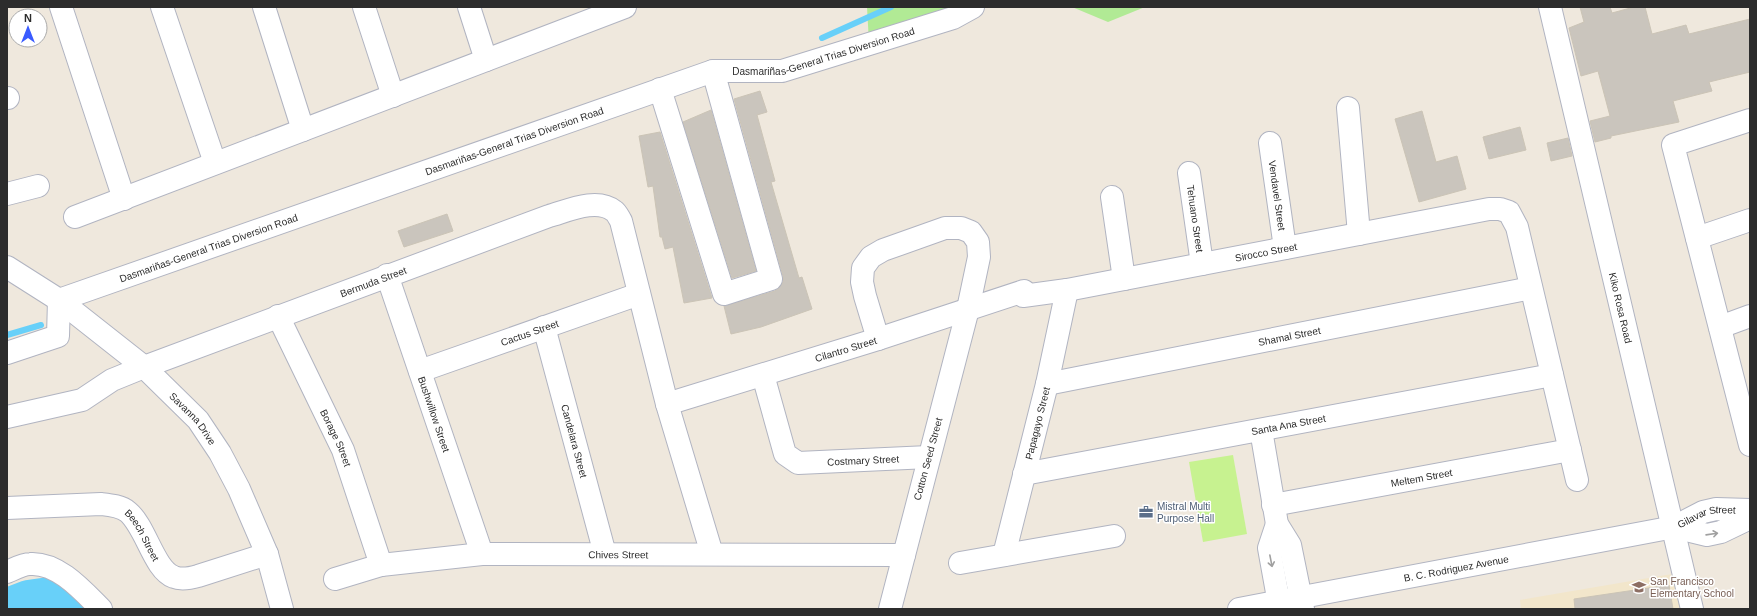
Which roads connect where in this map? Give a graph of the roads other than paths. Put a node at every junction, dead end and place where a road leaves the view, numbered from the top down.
1 (61, 7) edge
2 (162, 7) edge
3 (264, 7) edge
4 (364, 7) edge
5 (469, 7) edge
6 (625, 7) edge
7 (973, 7) edge
8 (1550, 7) edge
9 (486, 60) junction
10 (713, 71) junction
11 (660, 90) junction
12 (393, 96) junction
13 (1348, 108) dead end
14 (1750, 120) edge
15 (303, 130) junction
16 (1270, 143) dead end
17 (215, 163) junction
18 (1190, 173) dead end
19 (38, 186) dead end
20 (7, 194) edge
21 (1112, 197) dead end
22 (124, 199) junction
23 (75, 217) dead end
24 (1750, 220) edge
25 (1359, 234) junction
26 (1697, 238) junction
27 (1285, 248) junction
28 (1202, 264) junction
29 (7, 267) edge
30 (387, 276) junction
31 (1124, 279) junction
32 (1531, 288) junction
33 (1067, 290) junction
34 (1023, 293) joint
35 (639, 294) junction
36 (59, 300) junction
37 (968, 309) junction
38 (278, 316) junction
39 (1750, 316) edge
40 (544, 327) junction
41 (1720, 327) junction
42 (878, 339) junction
43 (7, 352) edge
44 (144, 367) junction
45 (420, 371) junction
46 (762, 375) junction
47 (1552, 375) junction
48 (1046, 384) junction
49 (667, 404) junction
50 (1745, 408) edge
51 (7, 417) edge
52 (1261, 430) junction
53 (1750, 445) edge
54 (1570, 450) junction
55 (929, 457) junction
56 (1024, 474) junction
57 (1577, 480) dead end
58 (7, 508) edge
59 (1750, 510) edge
60 (1275, 514) junction
61 (1750, 518) edge
62 (1674, 527) junction
63 (1114, 536) dead end
64 (267, 554) junction
65 (482, 554) junction
66 (605, 554) junction
67 (712, 554) junction
68 (904, 555) junction
69 (1004, 555) junction
70 (960, 563) dead end
71 (382, 565) junction
72 (7, 572) edge
73 (335, 579) dead end
74 (1302, 603) edge
75 (1279, 605) edge
76 (101, 609) edge
77 (282, 609) edge
78 (890, 609) edge
79 (1239, 609) edge
80 (1692, 609) edge

1 - 22 street
2 - 17 street
3 - 15 street
4 - 12 street
5 - 9 street
6 - 9 street
7 - 10 street, Dasmariñas-General Trias Diversion Road
8 - 62 street, Kiko Rosa Road
9 - 12 street
10 - 11 street, Dasmariñas-General Trias Diversion Road
10 - 11 street
11 - 36 street, Dasmariñas-General Trias Diversion Road
12 - 15 street
13 - 25 street
14 - 26 street
15 - 17 street
16 - 27 street, Vendavel Street
17 - 22 street
18 - 28 street, Tehuano Street
19 - 20 street
21 - 31 street
22 - 23 street
24 - 26 street
25 - 27 street, Sirocco Street
25 - 32 street, Sirocco Street
26 - 41 street
27 - 28 street, Sirocco Street
28 - 31 street, Sirocco Street
29 - 36 street, Savanna Drive
30 - 35 street, Bermuda Street
30 - 38 street, Bermuda Street
30 - 45 street, Bushwillow Street
31 - 33 street, Sirocco Street
32 - 47 street
32 - 48 street, Shamal Street
33 - 34 street, Sirocco Street
33 - 48 street, Papagayo Street
34 - 37 street, Cilantro Street
35 - 40 street, Cactus Street
35 - 49 street
36 - 43 street
36 - 44 street, Savanna Drive
37 - 42 street, Cilantro Street
37 - 42 street, Cotton Seed Street
37 - 55 street, Cotton Seed Street
38 - 44 street, Bermuda Street
38 - 71 street, Borage Street
39 - 41 street
40 - 45 street, Cactus Street
40 - 66 street, Candelara Street
41 - 50 street
42 - 46 street, Cilantro Street
44 - 51 street
44 - 64 street, Savanna Drive
45 - 65 street, Bushwillow Street
46 - 49 street, Cilantro Street
46 - 55 street, Costmary Street
47 - 52 street, Santa Ana Street
47 - 54 street
48 - 56 street, Papagayo Street
49 - 67 street
50 - 53 street
52 - 56 street, Santa Ana Street
52 - 60 street
54 - 57 street
54 - 60 street, Meltem Street
55 - 68 street, Cotton Seed Street
56 - 69 street, Papagayo Street
58 - 64 street, Beech Street
59 - 62 street, Gilavar Street
60 - 74 street
60 -> 75 street
62 -> 61 street, Gilavar Street
62 - 74 street, B. C. Rodriguez Avenue
62 - 80 street, Kiko Rosa Road
63 - 69 street
64 - 77 street, Savanna Drive
65 - 66 street, Chives Street
65 - 71 street, Chives Street
66 - 67 street, Chives Street
67 - 68 street, Chives Street
68 - 78 street, Cotton Seed Street
69 - 70 street
71 - 73 street, Chives Street
72 - 76 street
74 - 75 street, B. C. Rodriguez Avenue
75 - 79 street, B. C. Rodriguez Avenue

